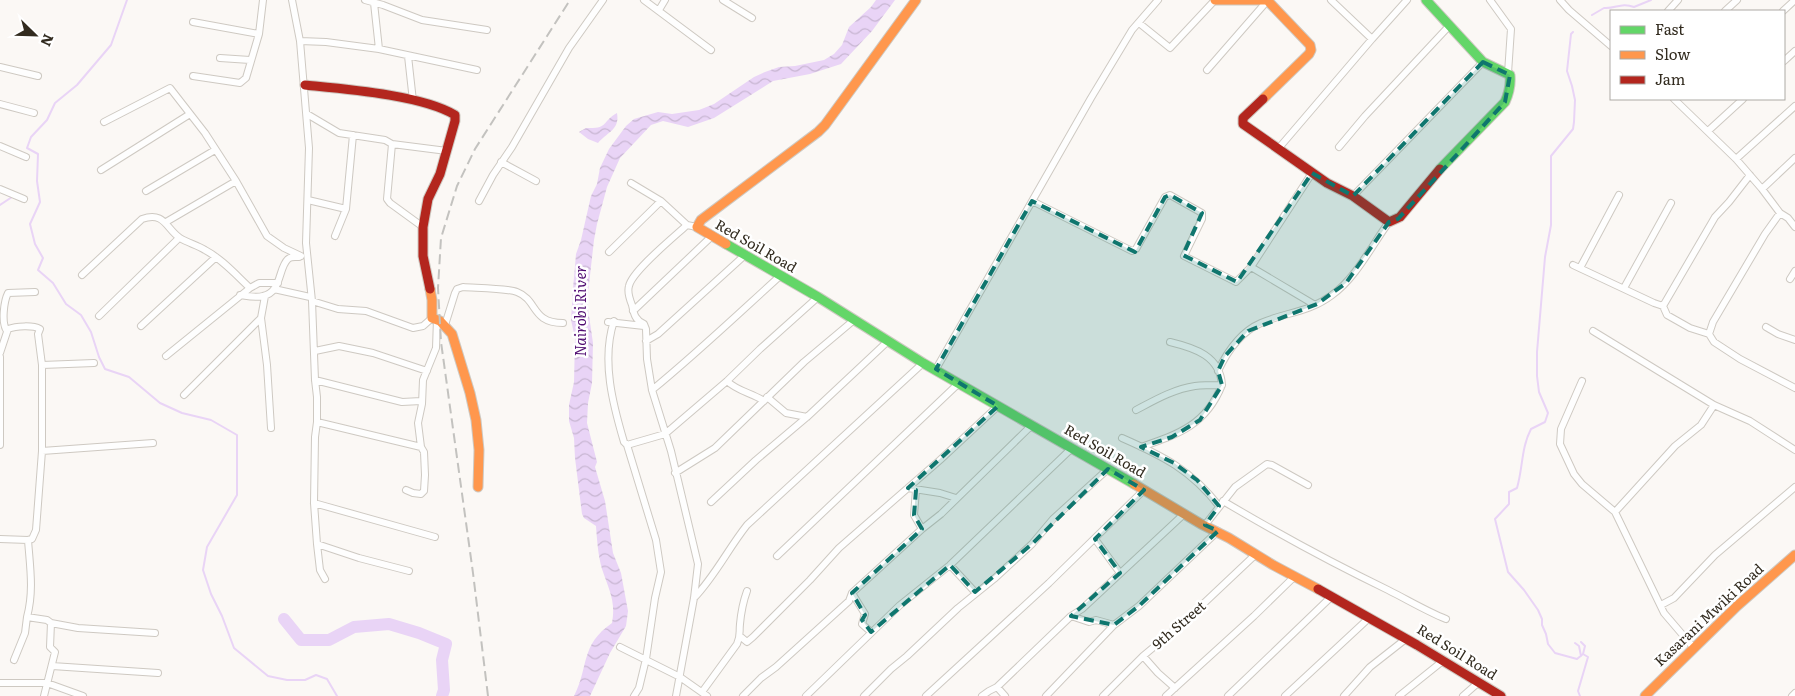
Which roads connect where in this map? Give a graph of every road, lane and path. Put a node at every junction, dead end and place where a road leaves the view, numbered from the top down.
1 (263, 0) edge
2 (292, 0) edge
3 (364, 0) edge
4 (604, 0) edge
5 (644, 0) edge
6 (665, 0) edge
7 (723, 0) edge
8 (916, 0) edge
9 (1158, 0) edge
10 (1215, 0) edge
11 (1267, 0) edge
12 (1331, 0) edge
13 (1407, 0) edge
14 (1426, 0) edge
15 (1490, 0) edge
16 (1560, 0) edge
17 (1678, 0) edge
18 (1738, 0) edge
19 (1795, 0) edge
20 (374, 3) junction
21 (658, 10) junction
22 (1669, 10) edge
23 (1726, 10) edge
24 (1783, 10) edge
25 (752, 18) dead end
26 (193, 22) dead end
27 (1139, 23) junction
28 (1450, 25) junction
29 (488, 30) dead end
30 (259, 34) junction
31 (1372, 39) junction
32 (300, 41) junction
33 (1610, 45) edge
34 (380, 49) junction
35 (711, 50) dead end
36 (1795, 51) edge
37 (408, 56) junction
38 (220, 58) dead end
39 (250, 60) junction
40 (1785, 60) edge
41 (1482, 62) junction
42 (0, 67) edge
43 (477, 70) dead end
44 (1207, 70) dead end
45 (1508, 73) junction
46 (38, 76) dead end
47 (193, 76) dead end
48 (305, 85) junction
49 (1679, 100) edge
50 (1743, 100) edge
51 (413, 101) junction
52 (0, 104) edge
53 (1795, 106) edge
54 (34, 113) dead end
55 (190, 114) junction
56 (307, 114) junction
57 (104, 122) dead end
58 (1708, 131) junction
59 (353, 135) junction
60 (392, 144) junction
61 (0, 146) edge
62 (1339, 147) dead end
63 (1278, 149) junction
64 (215, 150) junction
65 (446, 151) junction
66 (26, 157) dead end
67 (1795, 158) edge
68 (1736, 159) junction
69 (502, 162) junction
70 (101, 170) dead end
71 (1312, 173) junction
72 (1750, 175) junction
73 (236, 181) junction
74 (536, 181) dead end
75 (631, 183) dead end
76 (0, 189) edge
77 (1762, 189) junction
78 (146, 191) dead end
79 (1619, 195) dead end
80 (1353, 196) junction
81 (24, 199) dead end
82 (308, 200) junction
83 (1032, 200) junction
84 (479, 201) dead end
85 (661, 201) junction
86 (1671, 203) dead end
87 (346, 209) junction
88 (1795, 212) edge
89 (1780, 213) junction
90 (1788, 218) junction
91 (166, 222) junction
92 (1389, 222) junction
93 (688, 225) junction
94 (423, 227) junction
95 (697, 227) junction
96 (1795, 227) edge
97 (335, 236) dead end
98 (712, 236) junction
99 (179, 238) junction
100 (307, 249) junction
101 (608, 252) dead end
102 (745, 255) junction
103 (301, 256) junction
104 (216, 257) junction
105 (1251, 266) junction
106 (1795, 271) edge
107 (82, 275) dead end
108 (780, 276) junction
109 (1790, 279) dead end
110 (276, 286) junction
111 (250, 288) junction
112 (1624, 288) junction
113 (35, 292) dead end
114 (239, 295) junction
115 (265, 296) junction
116 (818, 297) junction
117 (311, 299) junction
118 (1315, 305) junction
119 (1663, 306) junction
120 (633, 312) junction
121 (99, 316) dead end
122 (261, 318) junction
123 (434, 318) junction
124 (854, 320) junction
125 (563, 323) dead end
126 (445, 325) junction
127 (141, 326) dead end
128 (645, 326) junction
129 (1766, 327) dead end
130 (7, 331) junction
131 (1594, 331) dead end
132 (1709, 334) junction
133 (1795, 340) edge
134 (646, 341) junction
135 (887, 342) junction
136 (1170, 342) dead end
137 (315, 351) junction
138 (0, 355) edge
139 (166, 356) dead end
140 (94, 363) dead end
141 (923, 363) junction
142 (42, 365) junction
143 (936, 369) junction
144 (427, 371) junction
145 (1218, 371) junction
146 (315, 380) junction
147 (727, 381) junction
148 (1582, 381) dead end
149 (959, 383) junction
150 (1222, 385) junction
151 (1795, 388) edge
152 (652, 390) junction
153 (184, 394) dead end
154 (766, 399) junction
155 (421, 401) junction
156 (1714, 405) junction
157 (998, 406) junction
158 (1136, 410) dead end
159 (807, 417) junction
160 (317, 422) junction
161 (1032, 424) junction
162 (271, 428) dead end
163 (665, 434) junction
164 (1122, 438) dead end
165 (152, 443) dead end
166 (0, 445) edge
167 (627, 445) junction
168 (421, 447) junction
169 (1141, 447) junction
170 (1072, 448) junction
171 (1795, 450) edge
172 (42, 451) junction
173 (1108, 469) junction
174 (675, 473) junction
175 (1308, 485) dead end
176 (478, 486) dead end
177 (1795, 487) edge
178 (908, 488) junction
179 (406, 490) dead end
180 (916, 490) junction
181 (1144, 490) junction
182 (956, 498) junction
183 (710, 502) dead end
184 (314, 503) junction
185 (1221, 503) junction
186 (1615, 512) junction
187 (1184, 514) junction
188 (1205, 526) junction
189 (922, 529) junction
190 (1218, 531) junction
191 (435, 537) dead end
192 (0, 539) edge
193 (1095, 539) junction
194 (28, 540) junction
195 (317, 544) junction
196 (1255, 555) junction
197 (1795, 555) edge
198 (777, 556) dead end
199 (950, 565) junction
200 (409, 571) dead end
201 (1120, 573) junction
202 (1295, 576) junction
203 (325, 579) dead end
204 (747, 591) dead end
205 (976, 592) junction
206 (852, 593) junction
207 (1331, 596) junction
208 (694, 598) junction
209 (1661, 605) junction
210 (1070, 616) junction
211 (27, 617) junction
212 (1369, 618) junction
213 (1446, 619) dead end
214 (52, 624) junction
215 (1114, 626) junction
216 (871, 632) junction
217 (155, 633) dead end
218 (741, 637) junction
219 (1407, 638) junction
220 (620, 647) dead end
221 (1693, 647) junction
222 (1144, 656) junction
223 (646, 659) junction
224 (14, 660) dead end
225 (1444, 660) junction
226 (52, 666) junction
227 (158, 673) dead end
228 (680, 677) junction
229 (1479, 682) junction
230 (0, 683) edge
231 (46, 683) junction
232 (997, 687) junction
233 (1175, 688) junction
234 (1795, 693) edge
235 (704, 694) edge
236 (44, 696) edge
237 (83, 696) edge
238 (634, 696) edge
239 (676, 696) edge
240 (743, 696) edge
241 (806, 696) edge
242 (864, 696) edge
243 (926, 696) edge
244 (982, 696) edge
245 (1005, 696) edge
246 (1046, 696) edge
247 (1103, 696) edge
248 (1166, 696) edge
249 (1228, 696) edge
250 (1285, 696) edge
251 (1344, 696) edge
252 (1399, 696) edge
253 (1463, 696) edge
254 (1502, 696) edge
255 (1645, 696) edge
256 (1792, 696) edge

1 - 30 street
2 - 32 street
3 - 20 street
4 - 69 street
5 - 21 street
6 - 21 street
7 - 25 street
8 - 95 street
9 - 27 street
10 - 11 street
10 - 27 street
11 - 44 street
11 - 63 street
12 - 31 street
13 - 31 street
14 - 28 street
15 - 45 street
16 - 33 street
17 - 22 street
18 - 23 street
19 - 24 street
20 - 29 street
20 - 34 street
21 - 35 street
26 - 30 street
27 - 83 street
28 - 41 street
28 - 62 street
30 - 39 street
31 - 63 street
32 - 34 street
32 - 48 street
34 - 37 street
36 - 40 street
37 - 43 street
37 - 51 street
38 - 39 street
39 - 47 street
41 - 45 street
41 - 80 street
42 - 46 street
45 - 92 street
48 - 51 street
48 - 56 street
49 - 58 street
50 - 58 street
51 - 65 street
52 - 54 street
53 - 68 street
55 - 57 street
55 - 64 street
55 - 70 street
56 - 59 street
56 - 82 street
58 - 68 street
59 - 60 street
59 - 87 street
60 - 65 street
60 - 94 street
61 - 66 street
63 - 71 street
64 - 73 street
64 - 78 street
65 - 94 street
67 - 77 street
68 - 72 street
69 - 74 street
69 - 84 street
71 - 80 street
71 - 105 street
72 - 77 street
72 - 119 street
73 - 91 street
73 - 103 street
75 - 85 street
76 - 81 street
77 - 89 street
79 - 112 street
80 - 92 street
82 - 87 street
82 - 100 street
83 - 105 street
83 - 143 street
85 - 93 street
85 - 101 street
86 - 112 street
87 - 97 street
88 - 90 street
89 - 90 street
89 - 132 street
90 - 96 street
91 - 99 street
91 - 107 street
92 - 118 street
93 - 95 street
93 - 120 street
94 - 123 street
95 - 98 street, Red Soil Road
98 - 102 street, Red Soil Road
98 - 120 street
99 - 104 street
99 - 121 street
100 - 103 street
100 - 117 street
102 - 108 street, Red Soil Road
102 - 134 street
103 - 110 street
104 - 111 street
104 - 127 street
105 - 118 street
106 - 109 street
108 - 116 street, Red Soil Road
108 - 152 street
110 - 111 street
110 - 115 street
110 - 117 street
111 - 114 street
112 - 119 street
113 - 130 street
114 - 115 street
114 - 139 street
115 - 122 street
116 - 124 street, Red Soil Road
116 - 147 street
117 - 123 street
117 - 137 street
118 - 145 street
119 - 132 street
120 - 128 street
122 - 153 street
122 - 162 street
123 - 126 street
123 - 144 street
124 - 135 street, Red Soil Road
124 - 154 street
125 - 126 street
126 - 176 street
128 - 134 street
128 - 167 street
129 - 133 street
130 - 138 street
130 - 142 street
131 - 156 street
132 - 151 street
134 - 152 street
135 - 141 street, Red Soil Road
135 - 159 street
136 - 145 street
137 - 144 street
137 - 146 street
138 - 166 street
140 - 142 street
141 - 143 street, Red Soil Road
141 - 208 street
142 - 172 street
143 - 149 street, Red Soil Road
144 - 155 street
145 - 150 street
146 - 155 street
146 - 160 street
147 - 154 street
147 - 163 street
148 - 186 street
149 - 157 street, Red Soil Road
149 - 198 street
150 - 158 street
150 - 169 street
152 - 163 street
154 - 159 street
154 - 174 street
155 - 168 street
156 - 171 street
156 - 186 street
157 - 161 street, Red Soil Road
157 - 178 street
159 - 183 street
160 - 168 street
160 - 184 street
161 - 170 street, Red Soil Road
161 - 182 street
163 - 167 street
163 - 174 street
164 - 169 street
165 - 172 street
167 - 223 street
168 - 179 street
169 - 185 street
170 - 173 street, Red Soil Road
170 - 199 street
172 - 194 street
173 - 181 street, Red Soil Road
173 - 205 street
174 - 208 street
175 - 185 street
177 - 209 street
178 - 180 street
178 - 218 street
180 - 182 street
180 - 189 street
181 - 187 street, Red Soil Road
181 - 193 street
182 - 189 street
184 - 191 street
184 - 195 street
185 - 188 street
185 - 213 street
186 - 209 street
187 - 188 street, Red Soil Road
187 - 201 street
188 - 190 street, Red Soil Road
189 - 206 street
190 - 196 street, Red Soil Road
190 - 215 street
192 - 194 street
193 - 201 street
193 - 243 street
194 - 211 street
195 - 200 street
195 - 203 street
196 - 202 street, Red Soil Road
196 - 222 street, 9th Street
197 - 221 street, Kasarani Mwiki Road
199 - 205 street
199 - 216 street
201 - 210 street
202 - 207 street, Red Soil Road
202 - 233 street
204 - 218 street
205 - 242 street
206 - 216 street
206 - 240 street
207 - 212 street, Red Soil Road
207 - 249 street
208 - 228 street
209 - 221 street
210 - 215 street
210 - 232 street
211 - 214 street
211 - 224 street
212 - 219 street, Red Soil Road
212 - 250 street
214 - 217 street
214 - 226 street
215 - 246 street
216 - 241 street
218 - 235 street
219 - 225 street, Red Soil Road
219 - 251 street
220 - 223 street
221 - 255 street, Kasarani Mwiki Road
222 - 233 street
222 - 247 street, 9th Street
223 - 228 street
223 - 238 street
225 - 229 street, Red Soil Road
225 - 252 street
226 - 227 street
226 - 231 street
228 - 235 street
228 - 239 street
229 - 253 street
229 - 254 street, Red Soil Road
230 - 231 street
231 - 236 street
231 - 237 street
232 - 244 street
232 - 245 street
233 - 248 street
234 - 256 street

